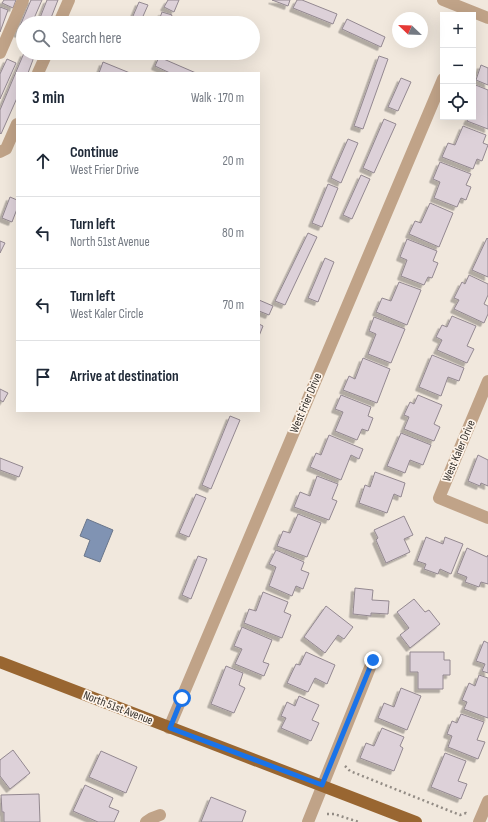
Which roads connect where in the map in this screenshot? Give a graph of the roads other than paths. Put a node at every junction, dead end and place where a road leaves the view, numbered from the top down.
1 (23, 0) edge
2 (69, 0) edge
3 (443, 0) edge
4 (470, 9) edge
5 (16, 16) edge
6 (16, 16) edge
7 (62, 16) edge
8 (488, 18) edge
9 (0, 53) edge
10 (44, 60) edge
11 (38, 72) edge
12 (440, 84) edge
13 (16, 126) edge
14 (0, 152) edge
15 (488, 381) edge
16 (488, 518) edge
17 (373, 660) dead end
18 (0, 662) edge
19 (170, 728) junction
20 (322, 785) junction
21 (488, 801) edge
22 (160, 815) dead end
23 (146, 822) edge
24 (308, 822) edge
25 (416, 822) edge
26 (479, 822) edge

1 - 5 street
2 - 7 street
3 - 4 street
4 - 8 street
6 - 9 street
10 - 11 street
12 - 19 street, West Frier Drive
13 - 14 street
15 - 16 street, West Kaler Drive
17 - 20 street
18 - 19 main road, North 51st Avenue
19 - 20 main road, North 51st Avenue
20 - 24 street
20 - 25 main road, North 51st Avenue
21 - 26 street
22 - 23 street

